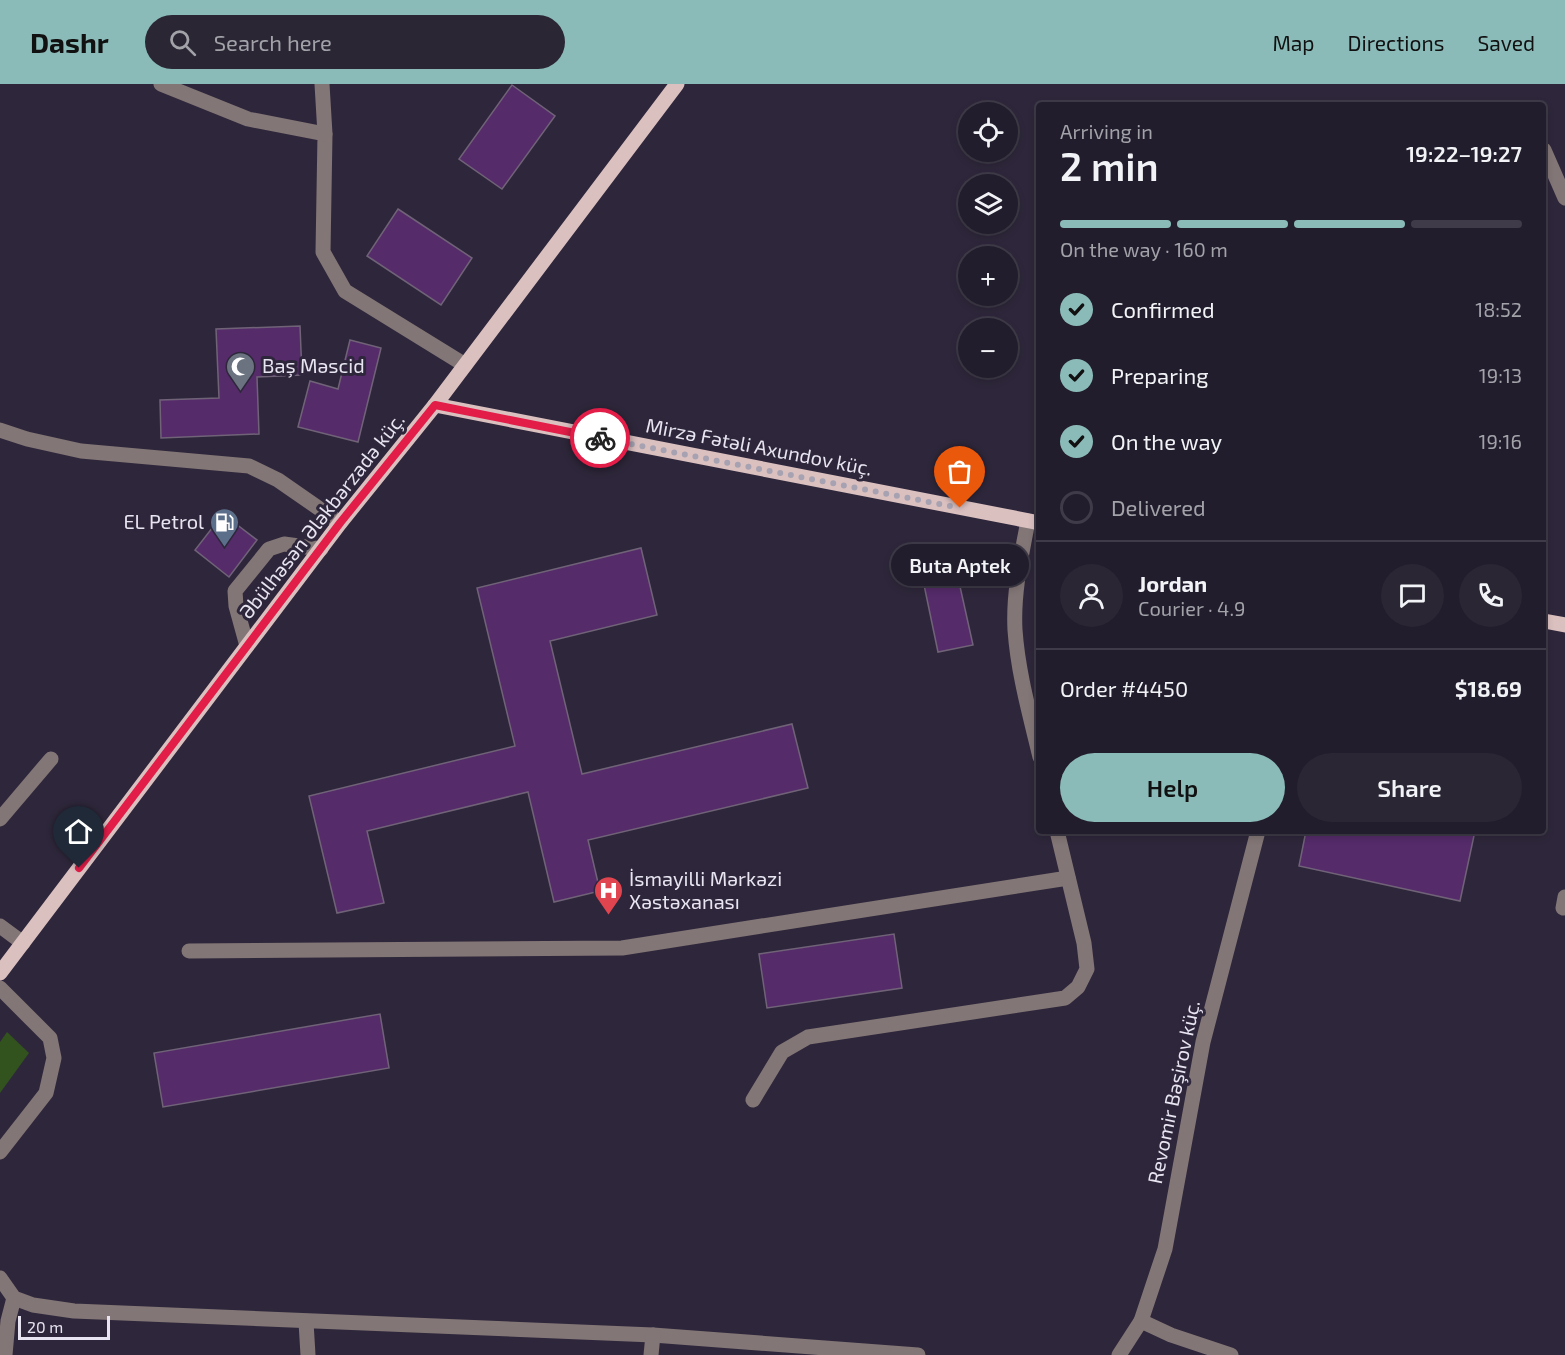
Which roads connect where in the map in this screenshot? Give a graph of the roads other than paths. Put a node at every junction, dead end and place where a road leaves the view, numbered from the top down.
1 (161, 84) edge
2 (322, 84) edge
3 (677, 84) edge
4 (325, 134) junction
5 (1546, 155) edge
6 (1565, 198) edge
7 (465, 365) junction
8 (435, 405) junction
9 (0, 430) edge
10 (1034, 522) edge
11 (340, 523) junction
12 (321, 549) junction
13 (1546, 621) edge
14 (1565, 625) edge
15 (248, 646) junction
16 (1036, 740) edge
17 (51, 759) dead end
18 (0, 819) edge
19 (1058, 834) edge
20 (1257, 834) edge
21 (1068, 878) junction
22 (0, 926) edge
23 (23, 943) junction
24 (189, 951) dead end
25 (0, 973) edge
26 (0, 988) edge
27 (753, 1100) dead end
28 (0, 1152) edge
29 (0, 1278) edge
30 (14, 1298) junction
31 (1141, 1321) junction
32 (306, 1322) junction
33 (653, 1335) junction
34 (5, 1355) edge
35 (308, 1355) edge
36 (651, 1355) edge
37 (918, 1355) edge
38 (1119, 1355) edge
39 (1231, 1355) edge

1 - 4 street
2 - 4 street
3 - 7 main road, Əbülhəsən Ələkbərzadə küç.
4 - 7 street
5 - 6 street
7 - 8 main road, Əbülhəsən Ələkbərzadə küç.
8 - 10 main road, Mirzə Fətəli Axundov küç.
8 - 11 main road, Əbülhəsən Ələkbərzadə küç.
9 - 11 street
10 - 16 street
11 - 12 main road, Əbülhəsən Ələkbərzadə küç.
12 - 15 main road, Əbülhəsən Ələkbərzadə küç.
12 - 15 street
13 - 14 main road
15 - 23 main road, Əbülhəsən Ələkbərzadə küç.
17 - 18 street
19 - 21 street
20 - 31 street, Revomir Bəşirov küç.
21 - 24 street
21 - 27 street
22 - 23 street
23 - 25 main road, Əbülhəsən Ələkbərzadə küç.
26 - 28 street
29 - 30 street
30 - 32 street
30 - 34 street
31 - 38 street, Revomir Bəşirov küç.
31 - 39 street
32 - 33 street
32 - 35 street
33 - 36 street
33 - 37 street

